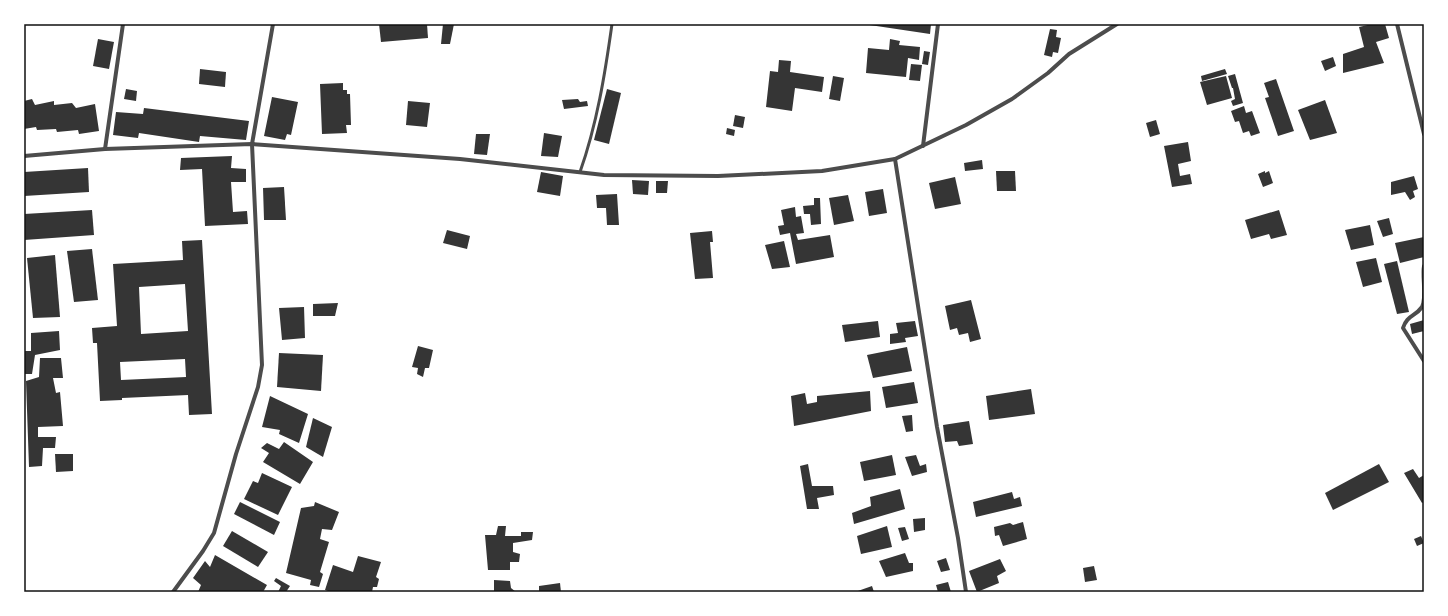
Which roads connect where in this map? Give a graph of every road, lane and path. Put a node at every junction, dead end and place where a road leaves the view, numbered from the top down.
1 (123, 24) edge
2 (273, 24) edge
3 (612, 24) edge
4 (938, 24) edge
5 (1117, 24) edge
6 (1397, 24) edge
7 (1424, 134) edge
8 (252, 144) junction
9 (923, 146) junction
10 (105, 148) junction
11 (24, 156) edge
12 (895, 159) junction
13 (580, 172) junction
14 (1424, 266) edge
15 (1424, 362) edge
16 (173, 592) edge
17 (966, 592) edge

1 - 10 street
2 - 8 street
3 - 13 lane
4 - 9 street
5 - 9 street
6 - 7 street
8 - 10 street
8 - 13 street
8 - 16 street
9 - 12 street
10 - 11 street
12 - 13 street
12 - 17 street
14 - 15 street

